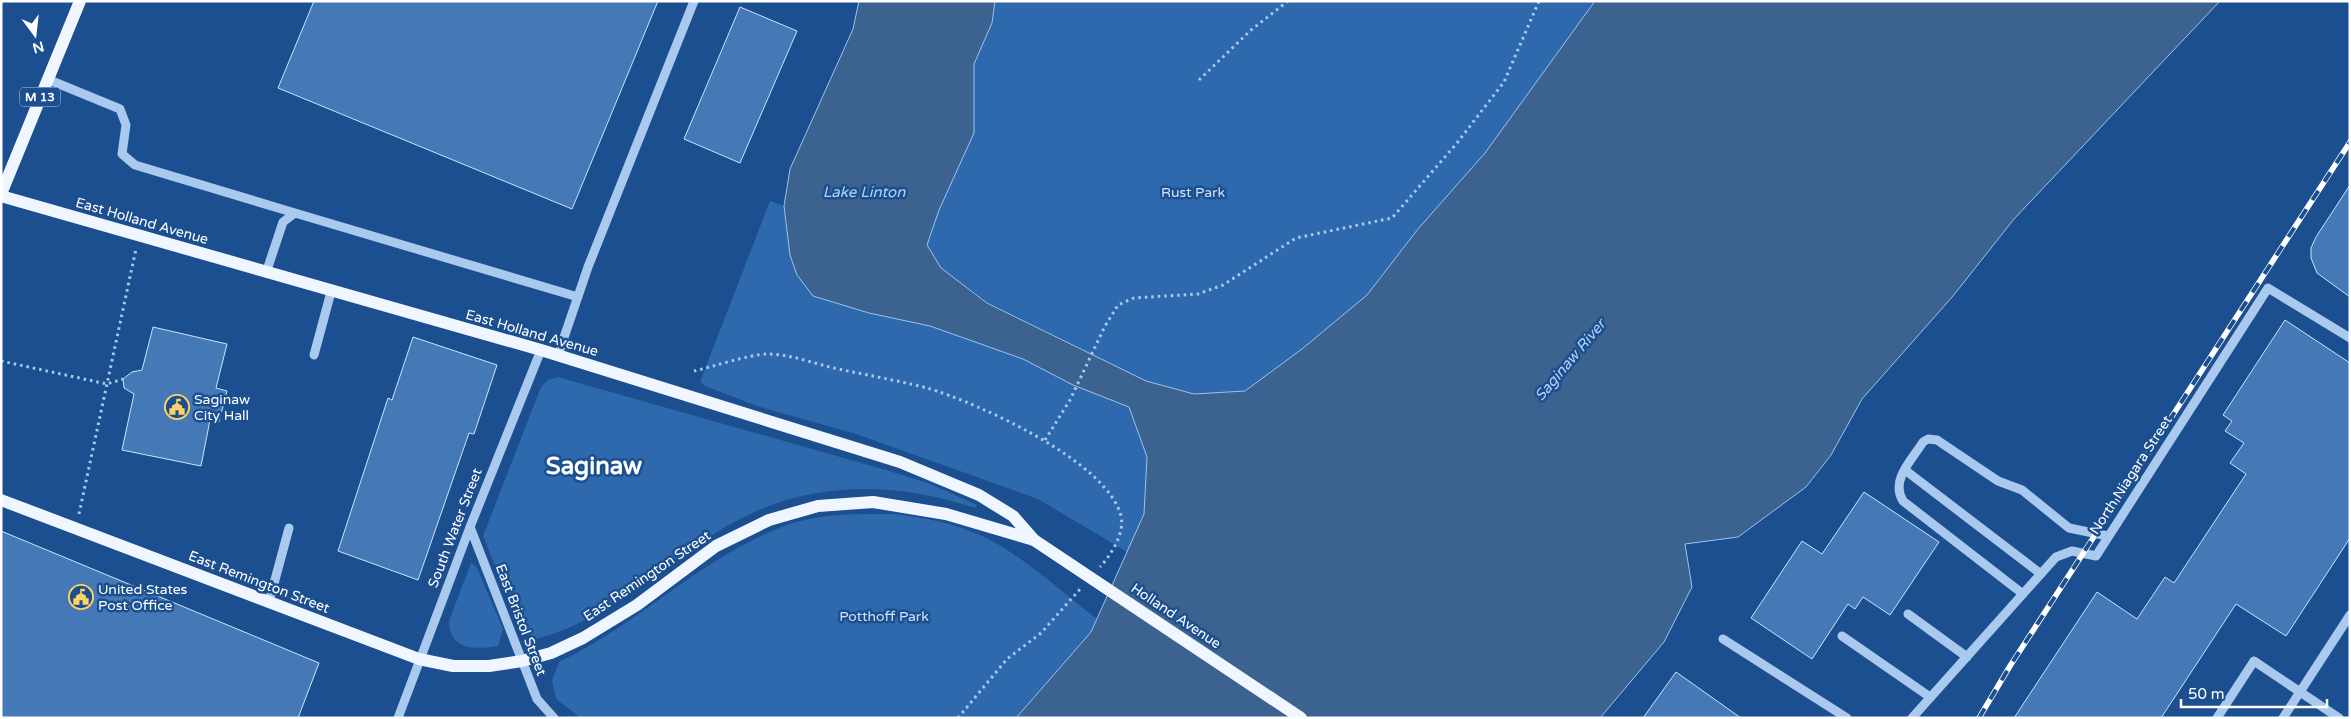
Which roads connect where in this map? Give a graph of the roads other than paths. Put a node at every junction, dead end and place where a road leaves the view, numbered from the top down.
1 (80, 1) edge
2 (694, 1) edge
3 (47, 79) junction
4 (1, 195) edge
5 (295, 214) junction
6 (266, 273) junction
7 (331, 292) junction
8 (578, 297) junction
9 (2350, 338) edge
10 (541, 350) junction
11 (314, 355) dead end
12 (558, 356) junction
13 (1905, 470) junction
14 (1, 500) edge
15 (470, 527) junction
16 (289, 528) dead end
17 (2108, 536) junction
18 (1034, 540) junction
19 (2041, 574) junction
20 (2023, 594) junction
21 (269, 602) junction
22 (1908, 614) dead end
23 (2350, 616) edge
24 (1842, 636) dead end
25 (1723, 638) dead end
26 (1967, 657) junction
27 (419, 660) junction
28 (522, 662) junction
29 (2300, 692) junction
30 (1930, 697) junction
31 (398, 718) edge
32 (554, 718) edge
33 (1301, 718) edge
34 (1847, 718) edge
35 (1912, 718) edge
36 (2217, 718) edge
37 (2283, 718) edge
38 (2340, 718) edge

1 - 3 main road, M 13
2 - 8 street
3 - 4 main road, M 13
3 - 5 street
4 - 6 main road, East Holland Avenue
5 - 6 street
5 - 8 street
6 - 7 main road, East Holland Avenue
7 - 10 main road, East Holland Avenue
7 - 11 street
8 - 12 street
9 - 17 street, North Niagara Street
10 - 12 main road, East Holland Avenue
10 - 15 street, South Water Street
12 - 18 main road, East Holland Avenue
13 - 17 street
13 - 19 street
13 - 20 street
14 - 21 main road, East Remington Street
15 - 27 street, South Water Street
15 - 28 street, East Bristol Street
16 - 21 street
17 - 19 street, North Niagara Street
18 - 28 main road, East Remington Street
18 - 33 main road, Holland Avenue, bridge
19 - 20 street, North Niagara Street
20 - 26 street, North Niagara Street
21 - 27 main road, East Remington Street
22 - 26 street
23 - 29 street
24 - 30 street
25 - 34 street
26 - 30 street, North Niagara Street
27 - 28 main road, East Remington Street
27 - 31 street, South Water Street
28 - 32 street, East Bristol Street
29 - 36 street
29 - 37 street
29 - 38 street
30 - 35 street, North Niagara Street

